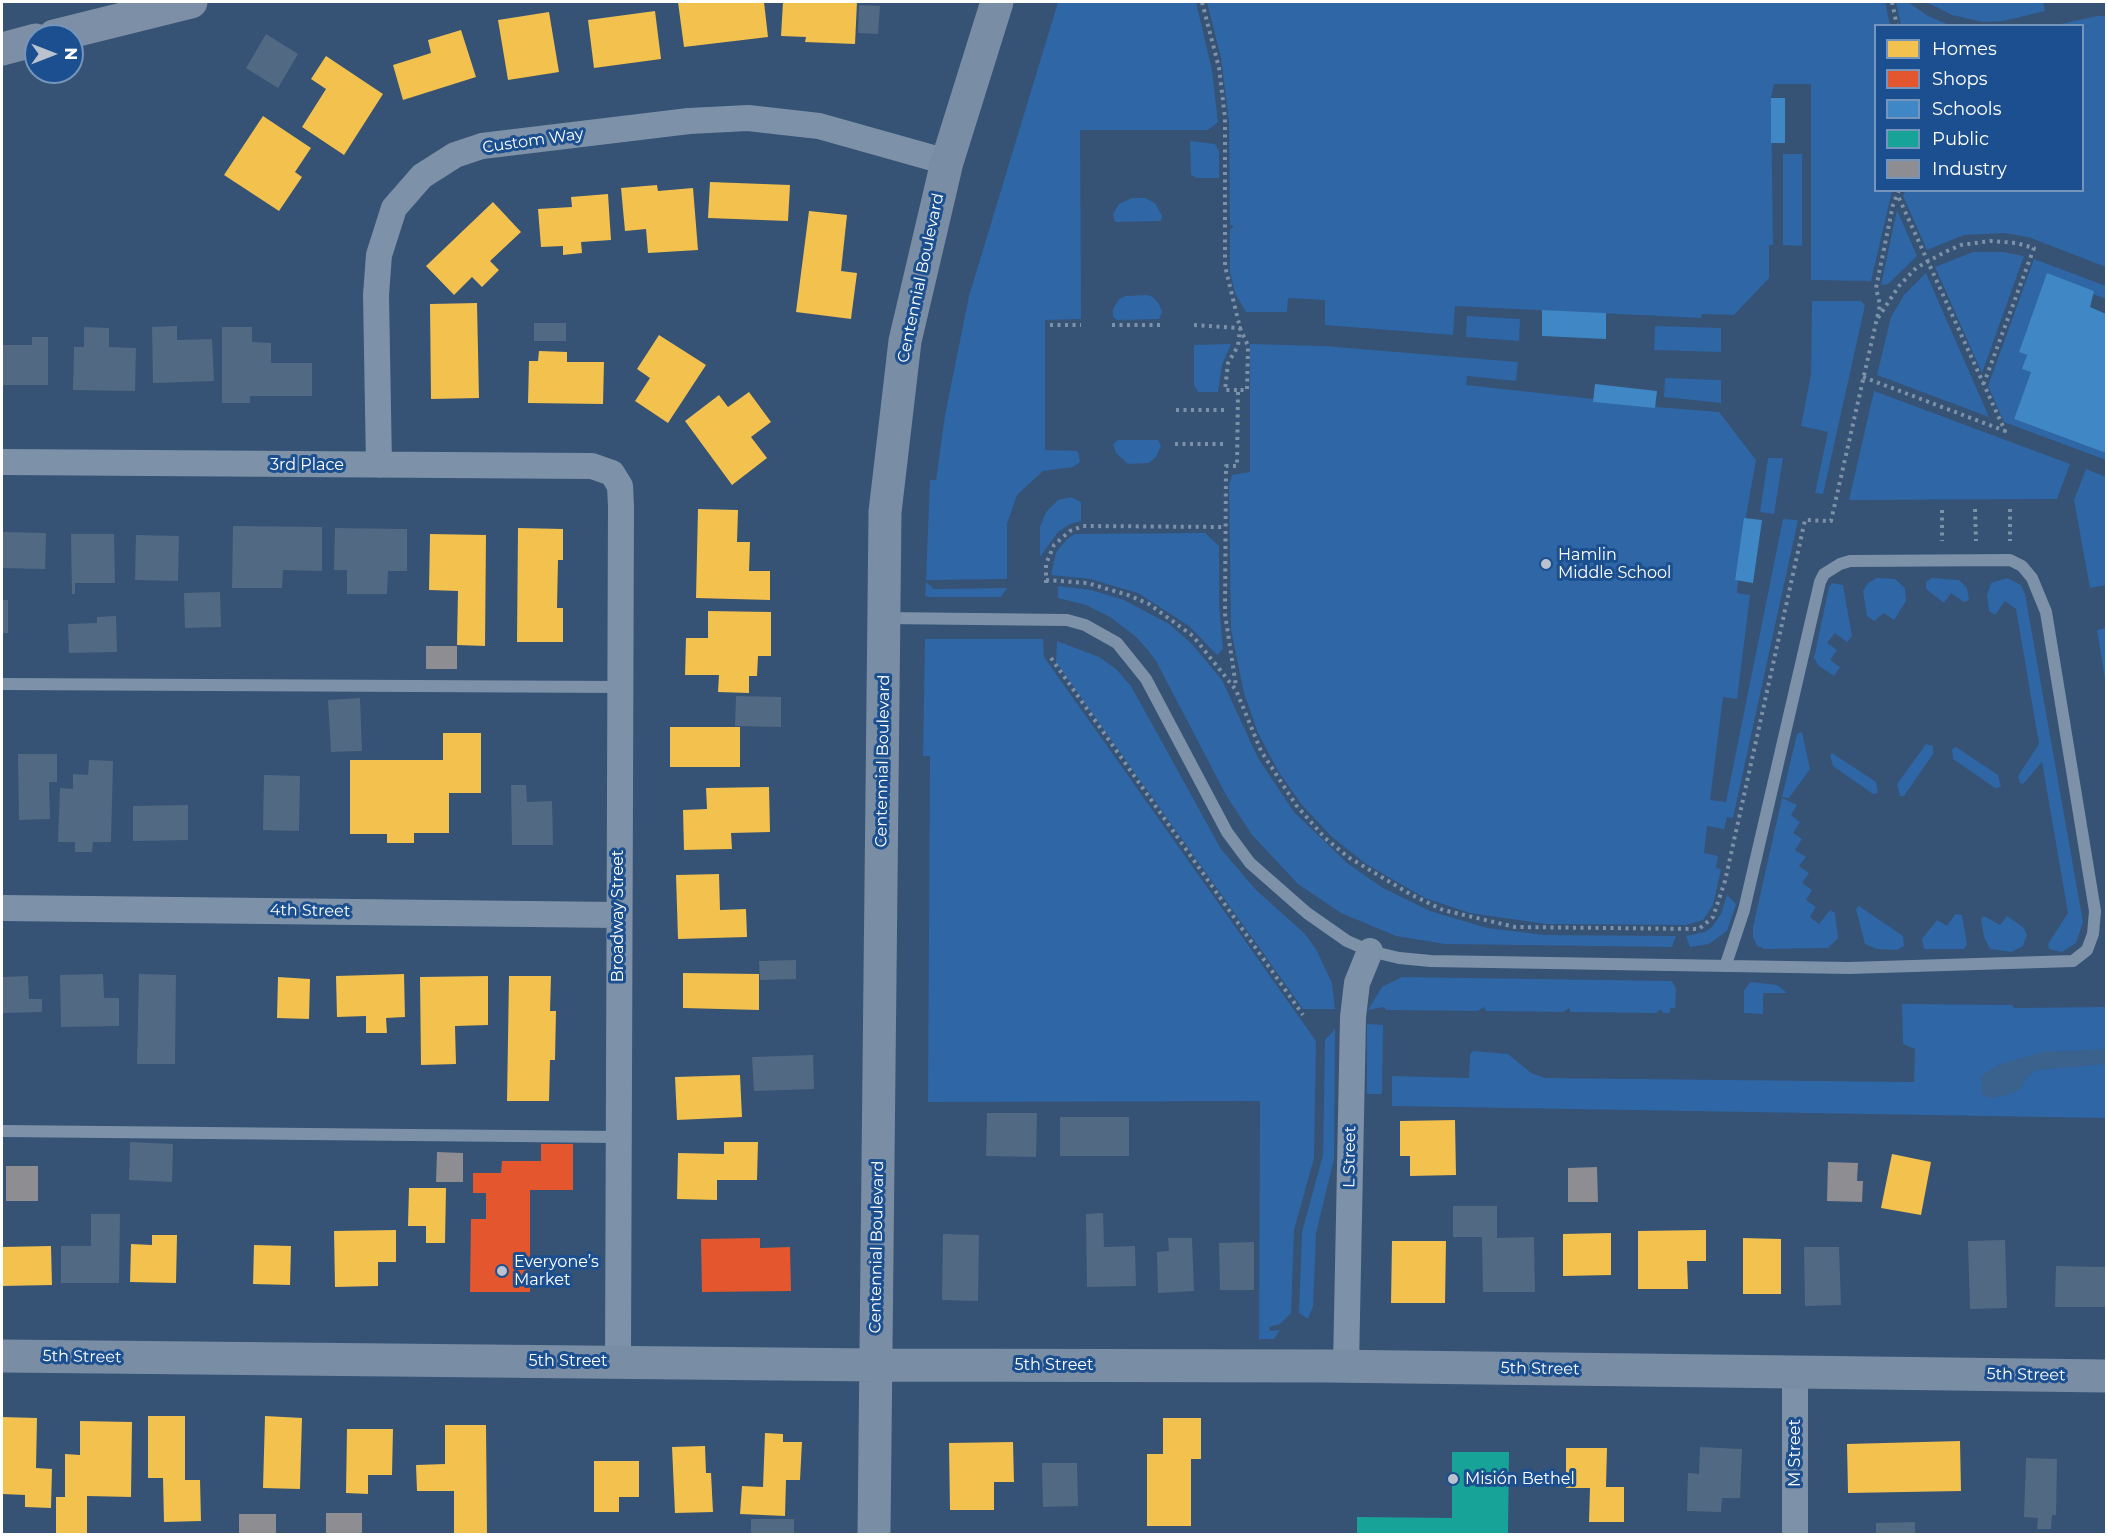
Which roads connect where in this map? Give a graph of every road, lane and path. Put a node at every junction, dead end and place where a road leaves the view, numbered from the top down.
1 (191, 2) edge
2 (997, 2) edge
3 (1202, 2) edge
4 (1892, 2) edge
5 (1897, 24) edge
6 (84, 29) edge
7 (24, 43) edge
8 (2, 49) edge
9 (946, 162) junction
10 (1897, 195) dead end
11 (1927, 261) junction
12 (1875, 324) dead end
13 (1050, 325) dead end
14 (1081, 325) dead end
15 (1112, 325) dead end
16 (1161, 325) dead end
17 (1194, 325) dead end
18 (1240, 328) junction
19 (1863, 377) dead end
20 (1984, 384) junction
21 (1238, 390) junction
22 (1176, 410) dead end
23 (1224, 410) dead end
24 (1175, 444) dead end
25 (1224, 444) dead end
26 (2, 462) edge
27 (379, 465) junction
28 (612, 474) joint
29 (1975, 509) dead end
30 (2010, 509) dead end
31 (1942, 510) dead end
32 (1226, 527) junction
33 (1942, 560) junction
34 (1973, 560) junction
35 (2010, 560) junction
36 (885, 618) junction
37 (1050, 658) dead end
38 (2, 684) edge
39 (621, 687) junction
40 (1236, 690) junction
41 (2, 908) edge
42 (618, 915) junction
43 (1680, 930) dead end
44 (1370, 951) junction
45 (1726, 964) junction
46 (1303, 1015) dead end
47 (2, 1131) edge
48 (617, 1137) junction
49 (2, 1356) edge
50 (618, 1361) junction
51 (875, 1365) junction
52 (1346, 1366) junction
53 (1795, 1372) junction
54 (2106, 1376) edge
55 (874, 1534) edge
56 (1795, 1534) edge

1 - 6 main road
2 - 9 main road, Centennial Boulevard
3 - 18 path
4 - 5 path
7 - 8 main road
9 - 27 street, Custom Way
9 - 36 main road, Centennial Boulevard
10 - 11 path
11 - 12 path
11 - 20 path
11 - 20 path
13 - 14 path
15 - 16 path
17 - 18 path
18 - 21 path
18 - 21 path
19 - 20 path
21 - 32 path
22 - 23 path
24 - 25 path
26 - 27 street, 3rd Place
27 - 28 street, 3rd Place
28 - 39 street, Broadway Street
29 - 34 path
30 - 35 path
31 - 33 path
32 - 40 path
32 - 40 path
33 - 34 lane
33 - 45 lane
34 - 35 lane
35 - 45 lane
36 - 44 lane
36 - 51 main road, Centennial Boulevard
37 - 46 path
38 - 39 lane
39 - 42 street, Broadway Street
40 - 43 path
41 - 42 street, 4th Street
42 - 48 street, Broadway Street
44 - 45 lane
44 - 52 street, L Street
47 - 48 lane
48 - 50 street, Broadway Street
49 - 50 main road, 5th Street
50 - 51 main road, 5th Street
51 - 52 main road, 5th Street
51 - 55 main road, Centennial Boulevard
52 - 53 main road, 5th Street
53 - 54 main road, 5th Street
53 - 56 street, M Street

